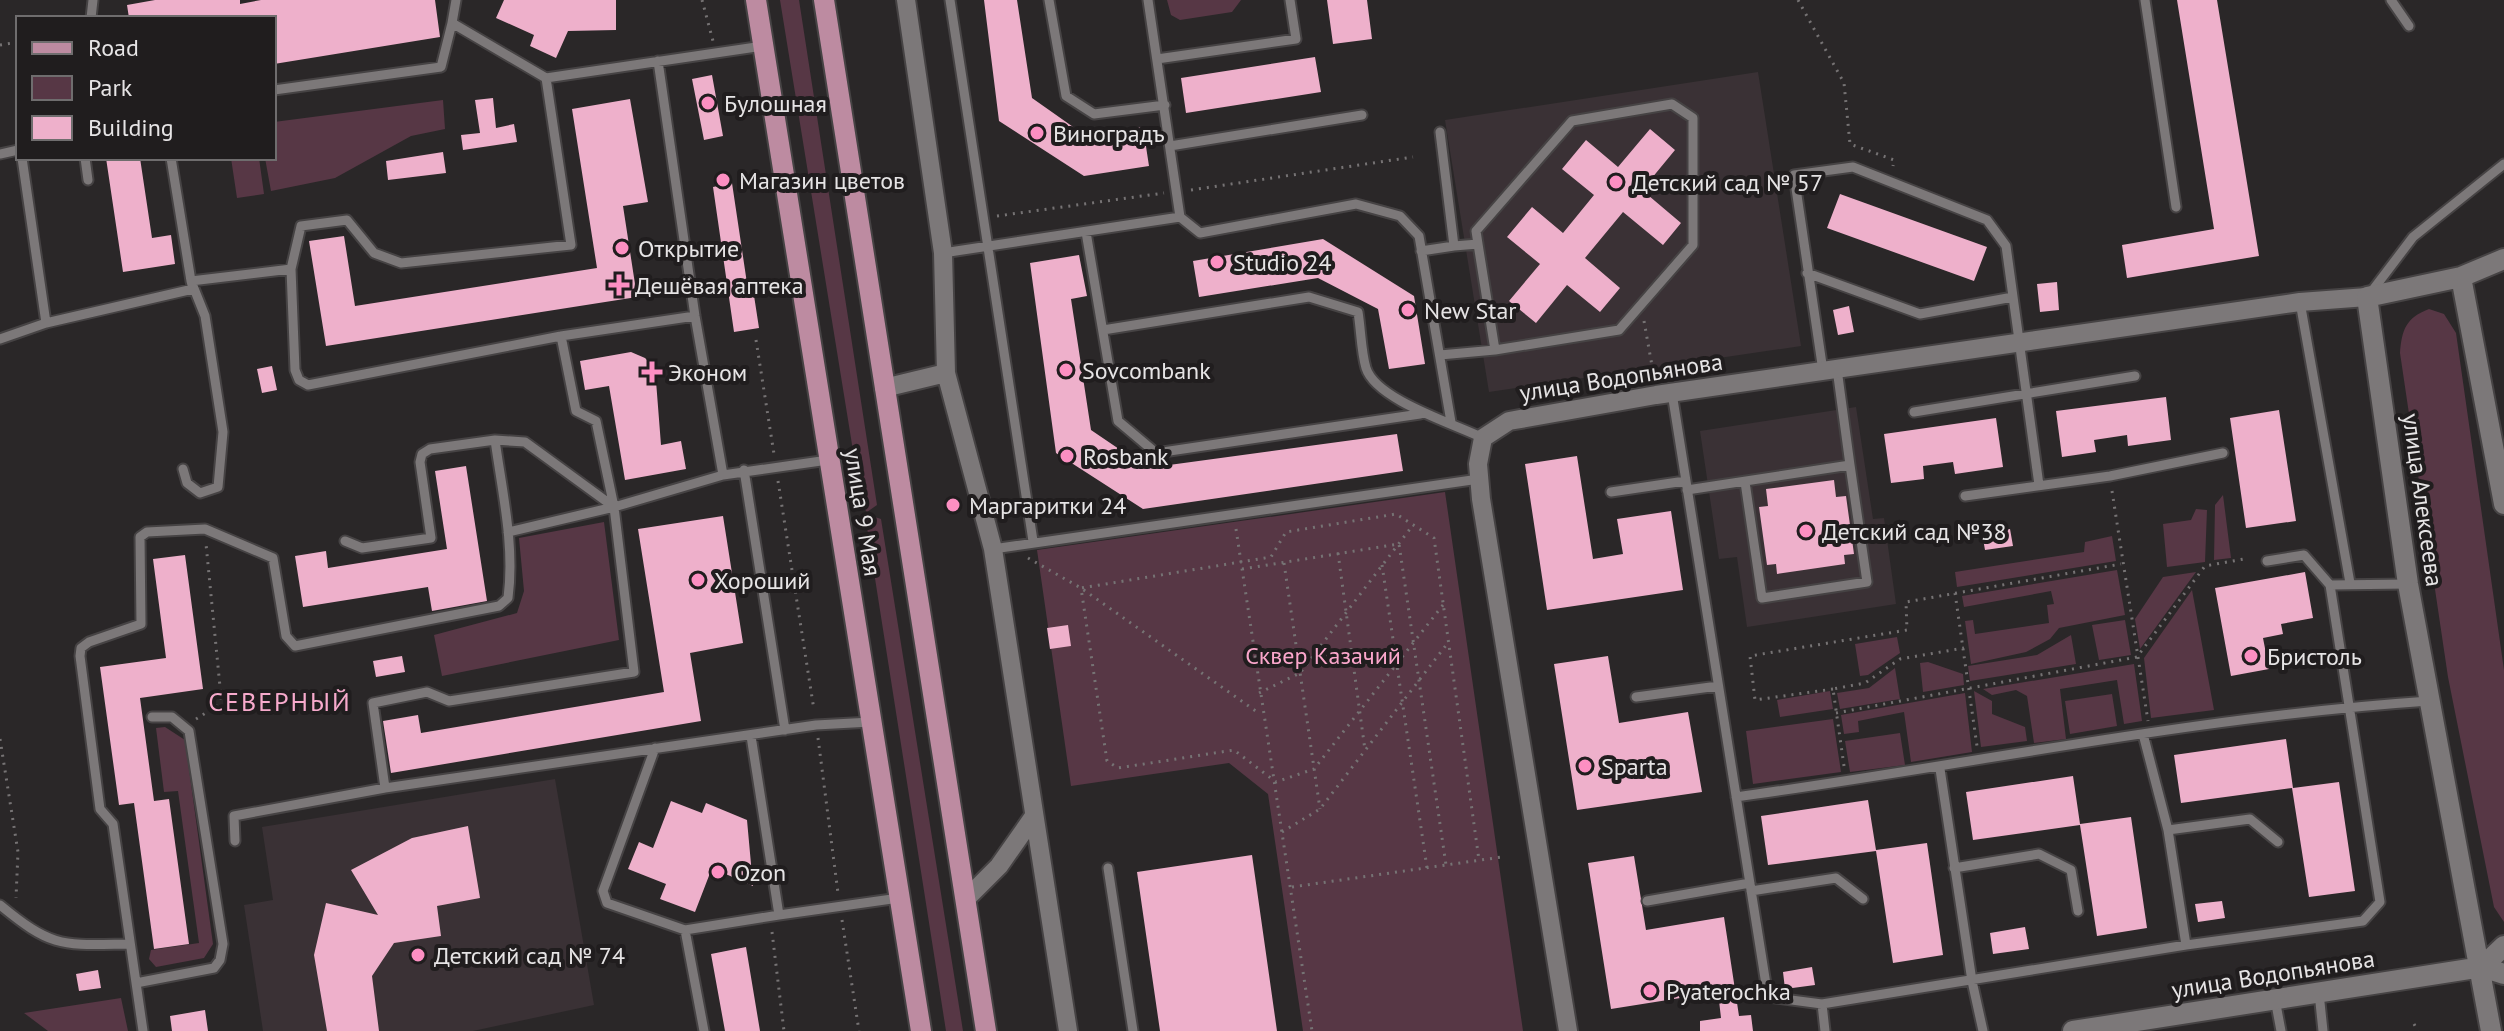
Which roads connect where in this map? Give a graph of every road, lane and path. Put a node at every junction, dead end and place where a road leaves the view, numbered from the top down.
1 (456, 0) edge
2 (702, 0) edge
3 (756, 0) edge
4 (824, 0) edge
5 (906, 0) edge
6 (950, 0) edge
7 (1049, 0) edge
8 (1148, 0) edge
9 (1290, 0) edge
10 (1798, 0) edge
11 (2145, 0) edge
12 (2391, 0) edge
13 (452, 23) junction
14 (2409, 26) dead end
15 (763, 46) junction
16 (716, 52) junction
17 (1157, 59) junction
18 (658, 61) junction
19 (546, 78) junction
20 (276, 90) edge
21 (1165, 105) junction
22 (1362, 115) dead end
23 (1440, 132) dead end
24 (1170, 146) junction
25 (1413, 157) dead end
26 (22, 160) edge
27 (85, 160) edge
28 (171, 160) edge
29 (2504, 164) edge
30 (88, 180) dead end
31 (1888, 181) junction
32 (1177, 192) junction
33 (2176, 207) dead end
34 (1180, 217) junction
35 (983, 218) junction
36 (1086, 232) junction
37 (1478, 244) junction
38 (988, 246) junction
39 (1454, 246) junction
40 (1421, 251) junction
41 (943, 253) junction
42 (2504, 259) edge
43 (291, 269) junction
44 (1807, 273) junction
45 (2461, 277) junction
46 (192, 285) junction
47 (2013, 297) junction
48 (2367, 297) junction
49 (2300, 302) junction
50 (1635, 312) junction
51 (695, 316) junction
52 (46, 323) junction
53 (1103, 330) junction
54 (561, 336) junction
55 (0, 339) edge
56 (756, 340) dead end
57 (2020, 341) junction
58 (1495, 350) junction
59 (1440, 355) junction
60 (1830, 370) junction
61 (946, 373) junction
62 (2135, 376) dead end
63 (1654, 377) dead end
64 (884, 388) junction
65 (1672, 393) junction
66 (2026, 394) junction
67 (1914, 412) dead end
68 (1420, 414) junction
69 (1451, 422) junction
70 (1483, 438) junction
71 (495, 440) junction
72 (2223, 453) dead end
73 (828, 460) junction
74 (1850, 465) junction
75 (776, 467) junction
76 (183, 469) dead end
77 (744, 470) junction
78 (723, 475) junction
79 (2110, 476) junction
80 (1479, 479) junction
81 (1745, 482) junction
82 (1686, 485) junction
83 (2039, 485) junction
84 (1611, 492) dead end
85 (1965, 496) dead end
86 (2504, 504) edge
87 (614, 507) junction
88 (1234, 514) junction
89 (1413, 525) junction
90 (205, 529) junction
91 (508, 532) junction
92 (345, 541) dead end
93 (1029, 542) junction
94 (1399, 544) junction
95 (993, 549) junction
96 (1338, 553) junction
97 (2244, 559) dead end
98 (1283, 561) junction
99 (2267, 561) dead end
100 (2121, 564) junction
101 (1382, 565) junction
102 (1241, 567) junction
103 (2350, 583) junction
104 (2408, 584) junction
105 (2330, 585) junction
106 (1081, 588) junction
107 (1955, 593) junction
108 (1443, 605) junction
109 (1346, 613) junction
110 (1414, 642) junction
111 (1448, 643) junction
112 (1964, 648) junction
113 (2137, 657) junction
114 (1397, 663) junction
115 (1300, 673) junction
116 (1420, 680) junction
117 (1718, 686) junction
118 (1970, 688) junction
119 (1833, 689) junction
120 (1259, 693) junction
121 (1636, 697) dead end
122 (2429, 701) junction
123 (1402, 702) junction
124 (2349, 707) junction
125 (1360, 710) junction
126 (1836, 713) junction
127 (1263, 715) junction
128 (152, 717) dead end
129 (871, 722) junction
130 (185, 725) junction
131 (816, 725) junction
132 (785, 730) junction
133 (2146, 733) junction
134 (751, 736) junction
135 (0, 739) edge
136 (655, 748) junction
137 (1365, 750) junction
138 (1979, 761) junction
139 (1314, 769) junction
140 (1940, 769) junction
141 (1276, 782) junction
142 (1847, 782) junction
143 (385, 788) junction
144 (1736, 797) junction
145 (1320, 809) junction
146 (1034, 816) junction
147 (2168, 830) junction
148 (1282, 832) junction
149 (235, 841) dead end
150 (2278, 842) dead end
151 (1502, 857) dead end
152 (1479, 860) junction
153 (1446, 865) junction
154 (1108, 868) dead end
155 (1427, 868) junction
156 (1954, 868) junction
157 (1292, 887) junction
158 (1751, 887) junction
159 (899, 898) junction
160 (1863, 899) dead end
161 (965, 900) junction
162 (1647, 901) dead end
163 (0, 905) edge
164 (839, 906) junction
165 (2078, 911) dead end
166 (774, 915) junction
167 (15, 917) junction
168 (685, 930) junction
169 (129, 944) junction
170 (2186, 945) junction
171 (2504, 946) edge
172 (2482, 967) junction
173 (2504, 974) edge
174 (1972, 981) junction
175 (136, 983) junction
176 (2319, 993) junction
177 (2275, 999) junction
178 (1822, 1004) junction
179 (2414, 1024) dead end
180 (143, 1031) edge
181 (704, 1031) edge
182 (784, 1031) edge
183 (859, 1031) edge
184 (921, 1031) edge
185 (986, 1031) edge
186 (1068, 1031) edge
187 (1133, 1031) edge
188 (1312, 1031) edge
189 (1568, 1031) edge
190 (1825, 1031) edge
191 (1983, 1031) edge
192 (2073, 1031) edge
193 (2281, 1031) edge
194 (2323, 1031) edge
195 (2418, 1031) edge
196 (2491, 1031) edge

1 - 13 lane
2 - 16 path
3 - 15 main road, улица 9 Мая
4 - 64 main road, улица 9 Мая
5 - 41 street
6 - 35 lane
7 - 21 lane
8 - 17 lane
9 - 17 lane
10 - 31 path
11 - 33 lane
12 - 14 lane
13 - 19 lane
13 - 20 lane
15 - 16 lane
15 - 73 main road, улица 9 Мая
16 - 18 lane
17 - 21 lane
18 - 19 lane
18 - 51 lane
19 - 43 lane
21 - 24 lane
22 - 24 lane
23 - 39 lane
24 - 32 lane
25 - 32 path
26 - 52 lane
27 - 30 lane
28 - 46 lane
29 - 48 lane
31 - 44 lane
31 - 47 lane
32 - 34 lane
32 - 35 path
34 - 36 lane
34 - 40 lane
35 - 38 lane
36 - 38 lane
36 - 53 lane
37 - 39 lane
37 - 50 lane
37 - 58 lane
38 - 41 lane
38 - 93 lane
39 - 40 lane
40 - 59 lane
41 - 61 street
42 - 45 street
43 - 46 lane
43 - 54 lane
44 - 47 lane
44 - 60 lane
45 - 48 street
45 - 86 street
46 - 52 lane
46 - 76 lane
47 - 57 lane
48 - 49 street, улица Водопьянова
48 - 104 street, улица Алексеева
49 - 57 street, улица Водопьянова
49 - 103 lane
50 - 58 lane
50 - 63 path
51 - 54 lane
51 - 78 lane
52 - 55 lane
53 - 68 lane
53 - 68 lane
54 - 87 lane
56 - 75 path
57 - 60 street, улица Водопьянова
57 - 66 lane
58 - 59 lane
59 - 69 lane
60 - 65 street, улица Водопьянова
60 - 74 lane
61 - 64 street
61 - 95 street
62 - 66 lane
64 - 161 main road, улица 9 Мая
65 - 70 street, улица Водопьянова
65 - 82 lane
66 - 67 lane
66 - 83 lane
68 - 69 lane
69 - 70 lane
70 - 80 street
71 - 87 lane
71 - 91 lane
71 - 92 lane
72 - 79 lane
73 - 75 lane
73 - 129 main road, улица 9 Мая
74 - 81 lane
74 - 81 lane
75 - 77 lane
75 - 131 path
77 - 78 lane
77 - 132 lane
78 - 87 lane
79 - 83 lane
79 - 100 path
80 - 88 lane
80 - 189 street
81 - 82 lane
82 - 84 lane
82 - 117 lane
83 - 85 lane
87 - 91 lane
87 - 143 lane
88 - 93 lane
88 - 102 path
89 - 94 path
89 - 102 path
89 - 108 path
90 - 91 lane
90 - 130 path
90 - 169 lane
93 - 95 lane
93 - 106 path
94 - 96 path
94 - 101 path
94 - 110 path
95 - 146 street
96 - 98 path
96 - 109 path
97 - 113 path
98 - 102 path
98 - 115 path
99 - 105 lane
100 - 107 path
100 - 113 path
101 - 109 path
101 - 114 path
102 - 106 path
102 - 120 path
103 - 104 lane
103 - 105 lane
104 - 122 street, улица Алексеева
105 - 124 lane
106 - 127 path
106 - 141 path
107 - 112 path
107 - 119 path
108 - 110 path
108 - 111 path
109 - 115 path
109 - 125 path
110 - 114 path
110 - 116 path
111 - 116 path
111 - 152 path
112 - 118 path
112 - 119 path
113 - 118 path
113 - 133 path
114 - 123 path
114 - 125 path
115 - 120 path
115 - 139 path
116 - 123 path
116 - 153 path
117 - 121 lane
117 - 144 lane
118 - 126 path
118 - 138 path
119 - 126 path
120 - 127 path
122 - 124 lane
122 - 172 street, улица Алексеева
123 - 137 path
123 - 155 path
124 - 133 lane
124 - 170 lane
125 - 137 path
125 - 139 path
126 - 142 path
127 - 141 path
128 - 130 lane
129 - 131 lane
129 - 159 main road, улица 9 Мая
130 - 175 lane
131 - 132 lane
131 - 164 path
132 - 134 lane
133 - 138 lane
133 - 147 lane
134 - 136 lane
134 - 166 lane
135 - 167 path
136 - 143 lane
136 - 168 lane
137 - 145 path
138 - 140 lane
139 - 141 path
139 - 145 path
140 - 142 lane
140 - 156 lane
141 - 148 path
142 - 144 lane
143 - 149 lane
144 - 158 lane
145 - 148 path
146 - 161 street
146 - 186 street
147 - 150 lane
147 - 170 lane
148 - 157 path
151 - 152 path
152 - 153 path
153 - 155 path
154 - 187 lane
155 - 157 path
156 - 165 lane
156 - 174 lane
157 - 188 path
158 - 160 lane
158 - 162 lane
158 - 178 lane
159 - 164 lane
159 - 184 main road, улица 9 Мая
161 - 185 main road, улица 9 Мая
163 - 167 lane
164 - 166 lane
164 - 183 path
166 - 168 lane
166 - 182 path
167 - 169 lane
168 - 181 lane
169 - 175 lane
170 - 174 lane
171 - 172 street
172 - 173 street, улица Водопьянова
172 - 176 street, улица Водопьянова
172 - 196 street, улица Алексеева
174 - 178 lane
174 - 191 lane
175 - 180 lane
176 - 177 street, улица Водопьянова
176 - 194 lane
177 - 192 street, улица Водопьянова
177 - 193 lane
178 - 190 lane
179 - 195 path

